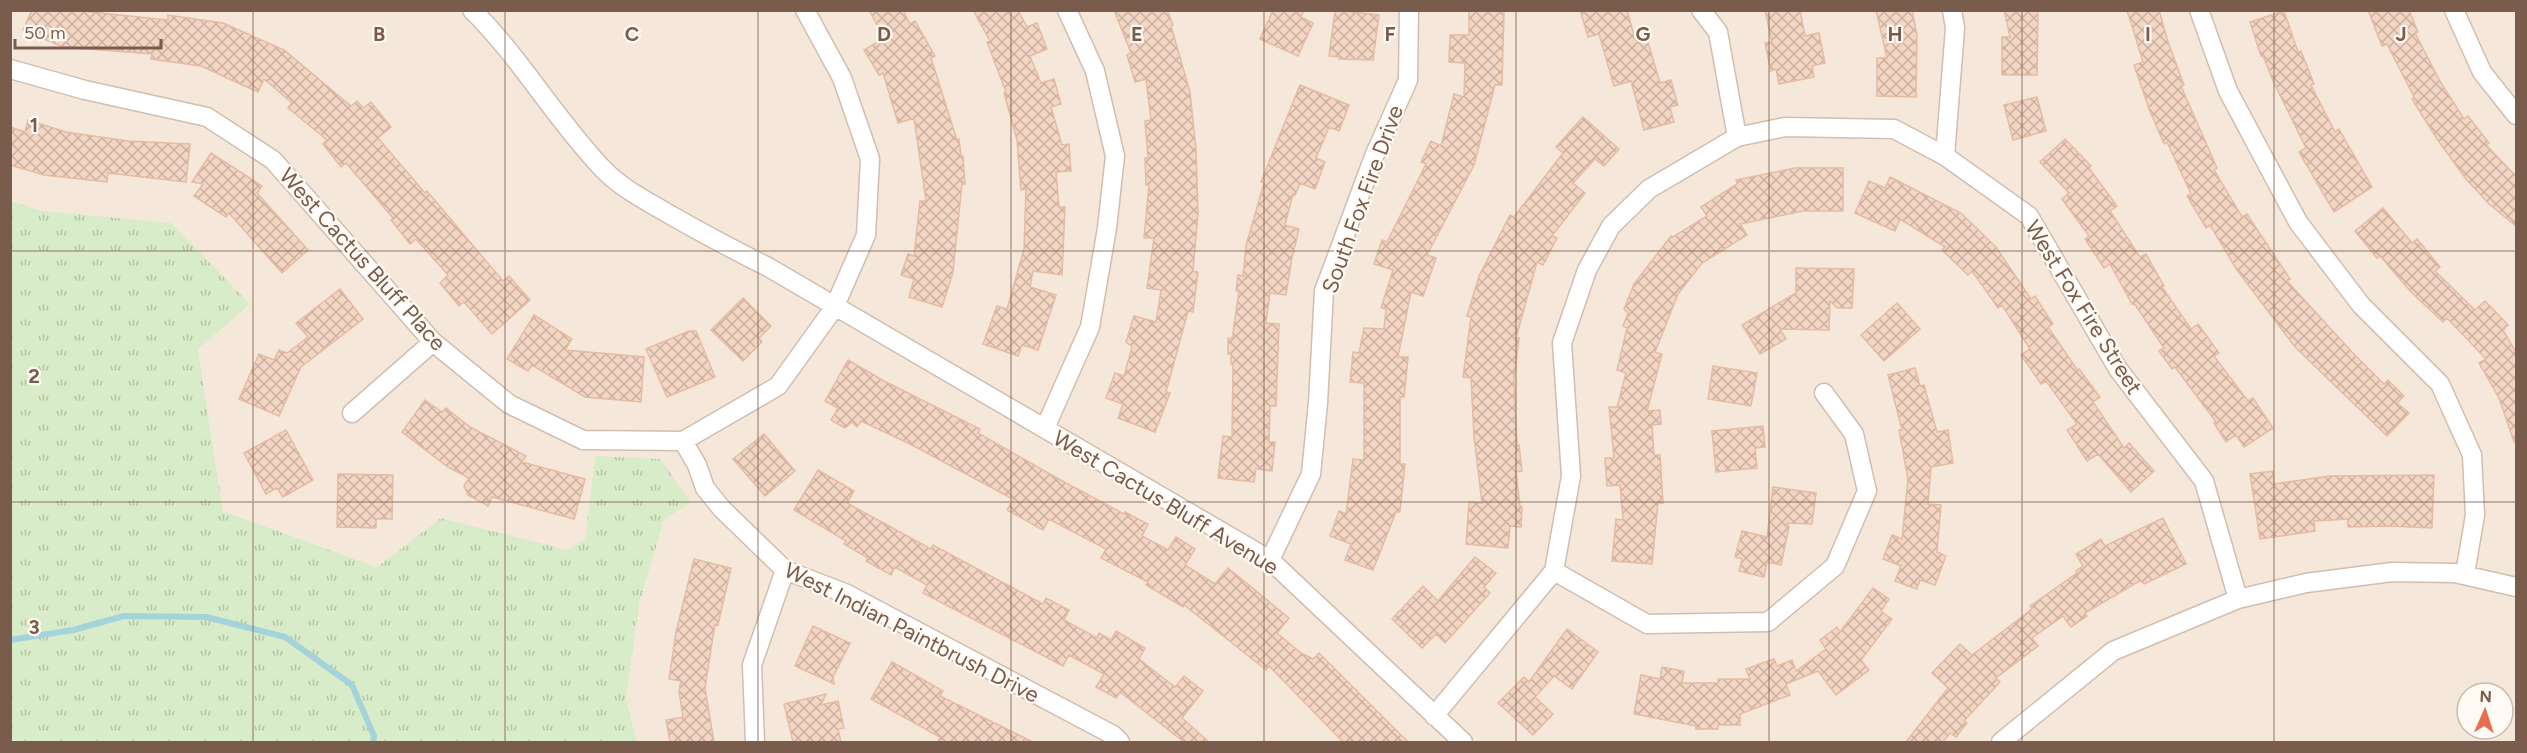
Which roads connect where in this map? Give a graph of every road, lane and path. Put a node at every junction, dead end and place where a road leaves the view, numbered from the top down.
1 (472, 10) edge
2 (805, 10) edge
3 (1067, 10) edge
4 (1409, 10) edge
5 (1701, 10) edge
6 (1952, 10) edge
7 (2199, 10) edge
8 (2454, 10) edge
9 (10, 69) edge
10 (2517, 115) edge
11 (1737, 137) junction
12 (1944, 156) junction
13 (834, 308) junction
14 (433, 342) junction
15 (1824, 393) dead end
16 (352, 413) dead end
17 (1045, 428) junction
18 (683, 441) junction
19 (1270, 560) junction
20 (785, 570) junction
21 (1554, 571) junction
22 (2465, 574) junction
23 (2517, 587) edge
24 (2238, 599) junction
25 (1434, 716) junction
26 (755, 742) edge
27 (1120, 742) edge
28 (1463, 742) edge
29 (2001, 742) edge

1 - 13 street, West Cactus Bluff Avenue
2 - 13 street
3 - 17 street
4 - 19 street, South Fox Fire Drive
5 - 11 street
6 - 12 street
7 - 22 street
8 - 10 street
9 - 14 street, West Cactus Bluff Place
11 - 12 street, West Fox Fire Street
11 - 21 street, West Fox Fire Street
12 - 24 street, West Fox Fire Street
13 - 17 street, West Cactus Bluff Avenue
13 - 18 street
14 - 16 street
14 - 18 street, West Cactus Bluff Place
15 - 21 street
17 - 19 street, West Cactus Bluff Avenue
18 - 20 street, West Indian Paintbrush Drive
19 - 25 street, West Cactus Bluff Avenue
20 - 26 street
20 - 27 street, West Indian Paintbrush Drive
21 - 25 street, West Fox Fire Street
22 - 23 street
22 - 24 street
24 - 29 street
25 - 28 street, West Cactus Bluff Avenue

